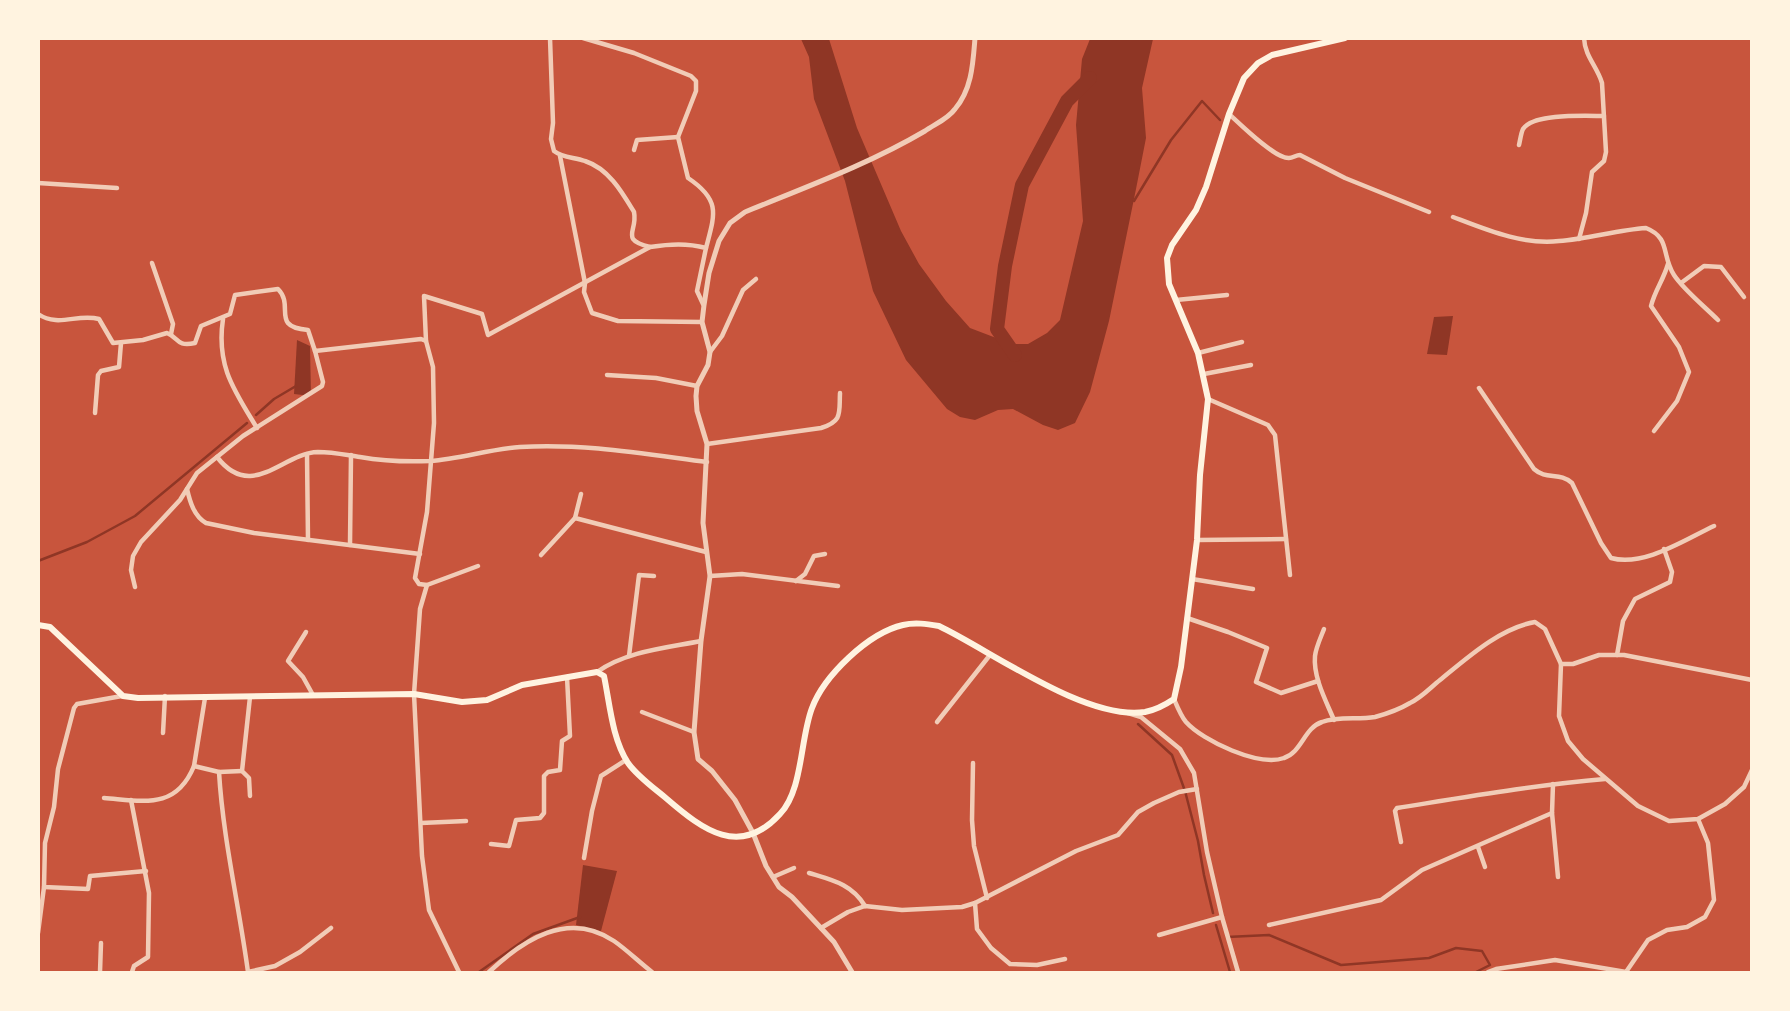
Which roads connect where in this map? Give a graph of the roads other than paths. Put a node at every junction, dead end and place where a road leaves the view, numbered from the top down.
1 (550, 38) edge
2 (583, 38) edge
3 (975, 38) edge
4 (1345, 38) edge
5 (1584, 38) edge
6 (1229, 114) junction
7 (1604, 116) junction
8 (678, 137) junction
9 (1519, 145) dead end
10 (634, 150) dead end
11 (560, 156) junction
12 (38, 183) edge
13 (117, 188) dead end
14 (1429, 212) dead end
15 (1453, 217) dead end
16 (1579, 239) junction
17 (650, 247) junction
18 (706, 248) junction
19 (152, 263) dead end
20 (1668, 263) junction
21 (756, 279) dead end
22 (585, 283) junction
23 (1681, 284) junction
24 (1227, 295) dead end
25 (1744, 297) dead end
26 (1175, 300) junction
27 (704, 305) junction
28 (38, 314) edge
29 (223, 318) junction
30 (1718, 320) dead end
31 (702, 322) junction
32 (170, 334) junction
33 (426, 341) junction
34 (1242, 342) dead end
35 (121, 343) junction
36 (315, 351) junction
37 (710, 352) junction
38 (1198, 353) junction
39 (1251, 365) dead end
40 (1204, 373) junction
41 (607, 375) dead end
42 (697, 386) junction
43 (1479, 388) dead end
44 (840, 393) dead end
45 (1208, 399) junction
46 (94, 413) dead end
47 (257, 428) junction
48 (1654, 431) dead end
49 (707, 444) junction
50 (307, 453) junction
51 (351, 456) junction
52 (217, 457) junction
53 (432, 461) junction
54 (707, 462) junction
55 (186, 488) junction
56 (581, 494) dead end
57 (575, 518) junction
58 (1714, 526) dead end
59 (1286, 539) junction
60 (308, 540) junction
61 (1197, 540) junction
62 (349, 545) junction
63 (1664, 549) junction
64 (706, 552) junction
65 (420, 554) junction
66 (825, 554) dead end
67 (541, 555) dead end
68 (478, 566) dead end
69 (1290, 575) dead end
70 (654, 576) dead end
71 (710, 576) junction
72 (1191, 579) junction
73 (796, 582) junction
74 (427, 585) junction
75 (838, 586) dead end
76 (135, 587) dead end
77 (1253, 589) dead end
78 (1186, 618) junction
79 (38, 625) edge
80 (1324, 629) dead end
81 (306, 632) dead end
82 (701, 641) junction
83 (991, 654) junction
84 (1617, 655) junction
85 (629, 656) junction
86 (1561, 664) junction
87 (597, 672) junction
88 (567, 676) junction
89 (1752, 680) edge
90 (1318, 681) junction
91 (414, 694) junction
92 (123, 696) junction
93 (165, 696) junction
94 (314, 696) junction
95 (250, 697) junction
96 (205, 698) junction
97 (1174, 698) junction
98 (642, 712) dead end
99 (1124, 712) junction
100 (1334, 720) junction
101 (937, 722) dead end
102 (694, 732) junction
103 (163, 733) dead end
104 (627, 760) junction
105 (973, 763) dead end
106 (194, 766) junction
107 (1752, 770) edge
108 (242, 771) junction
109 (219, 772) junction
110 (1606, 779) junction
111 (1553, 784) junction
112 (1197, 789) junction
113 (250, 796) dead end
114 (104, 798) dead end
115 (131, 800) junction
116 (1552, 813) junction
117 (1698, 819) junction
118 (466, 821) dead end
119 (421, 823) junction
120 (753, 833) junction
121 (1401, 842) dead end
122 (491, 844) dead end
123 (1478, 847) junction
124 (584, 858) dead end
125 (1485, 867) dead end
126 (794, 868) dead end
127 (146, 871) junction
128 (809, 873) dead end
129 (773, 877) junction
130 (1558, 877) dead end
131 (44, 887) junction
132 (987, 898) junction
133 (975, 903) junction
134 (865, 906) junction
135 (1222, 917) junction
136 (1269, 925) dead end
137 (331, 928) dead end
138 (821, 928) junction
139 (38, 933) edge
140 (1159, 935) dead end
141 (100, 943) dead end
142 (1065, 959) dead end
143 (1037, 965) junction
144 (100, 972) edge
145 (132, 972) edge
146 (248, 972) edge
147 (459, 972) edge
148 (489, 972) edge
149 (652, 972) edge
150 (852, 972) edge
151 (1032, 972) edge
152 (1238, 972) edge
153 (1488, 972) edge

1 - 11 street
2 - 8 street
3 - 27 street
4 - 6 main road
5 - 7 street
6 - 14 street
6 - 26 main road
7 - 9 street
7 - 16 street
8 - 10 street
8 - 18 street
11 - 17 street
11 - 22 street
12 - 13 street
15 - 16 street
16 - 20 street
17 - 18 street
17 - 22 street
18 - 27 street
19 - 32 street
20 - 23 street
20 - 48 street
21 - 37 street
22 - 31 street
22 - 33 street
23 - 25 street
23 - 30 street
24 - 26 street
26 - 38 main road
27 - 31 street
28 - 35 street
29 - 32 street
29 - 36 street
29 - 47 street
31 - 37 street
32 - 35 street
33 - 36 street
33 - 53 street
34 - 38 street
35 - 46 street
36 - 47 street
37 - 42 street
38 - 40 main road
39 - 40 street
40 - 45 main road
41 - 42 street
42 - 49 street
43 - 63 street
44 - 49 street
45 - 59 street
45 - 61 main road
47 - 52 street
49 - 54 street
50 - 51 street
50 - 52 street
50 - 60 street
51 - 53 street
51 - 62 street
52 - 55 street
53 - 54 street
53 - 65 street
54 - 64 street
55 - 60 street
55 - 76 street
56 - 57 street
57 - 64 street
57 - 67 street
58 - 63 street
59 - 61 street
59 - 69 street
60 - 62 street
61 - 72 main road
62 - 65 street
63 - 84 street
64 - 71 street
65 - 74 street
66 - 73 street
68 - 74 street
70 - 85 street
71 - 73 street
71 - 82 street
72 - 77 street
72 - 78 main road
73 - 75 street
74 - 91 street
78 - 90 street
78 - 97 main road
79 - 92 main road
80 - 90 street
81 - 94 street
82 - 85 street
82 - 102 street
83 - 99 main road
83 - 101 street
83 - 120 main road
84 - 86 street
84 - 89 street
85 - 87 street
86 - 100 street
86 - 110 street
87 - 88 main road
87 - 104 main road
88 - 91 main road
88 - 122 street
90 - 100 street
91 - 94 main road
91 - 119 street
92 - 93 main road
92 - 131 street
93 - 96 main road
93 - 103 street
94 - 95 main road
95 - 96 main road
95 - 108 street
96 - 106 street
97 - 99 main road
97 - 100 street
98 - 102 street
99 - 112 street
102 - 120 street
104 - 120 main road
104 - 124 street
105 - 132 street
106 - 109 street
106 - 115 street
107 - 117 street
108 - 109 street
108 - 113 street
109 - 146 street
110 - 111 street
110 - 117 street
111 - 116 street
111 - 121 street
112 - 132 street
112 - 135 street
114 - 115 street
115 - 127 street
116 - 123 street
116 - 130 street
117 - 153 street
118 - 119 street
119 - 147 street
120 - 129 street
123 - 125 street
123 - 136 street
126 - 129 street
127 - 131 street
127 - 145 street
128 - 134 street
129 - 138 street
131 - 139 street
132 - 133 street
133 - 134 street
133 - 143 street
134 - 138 street
135 - 140 street
135 - 152 street
137 - 146 street
138 - 150 street
141 - 144 street
142 - 143 street
143 - 151 street
148 - 149 street

